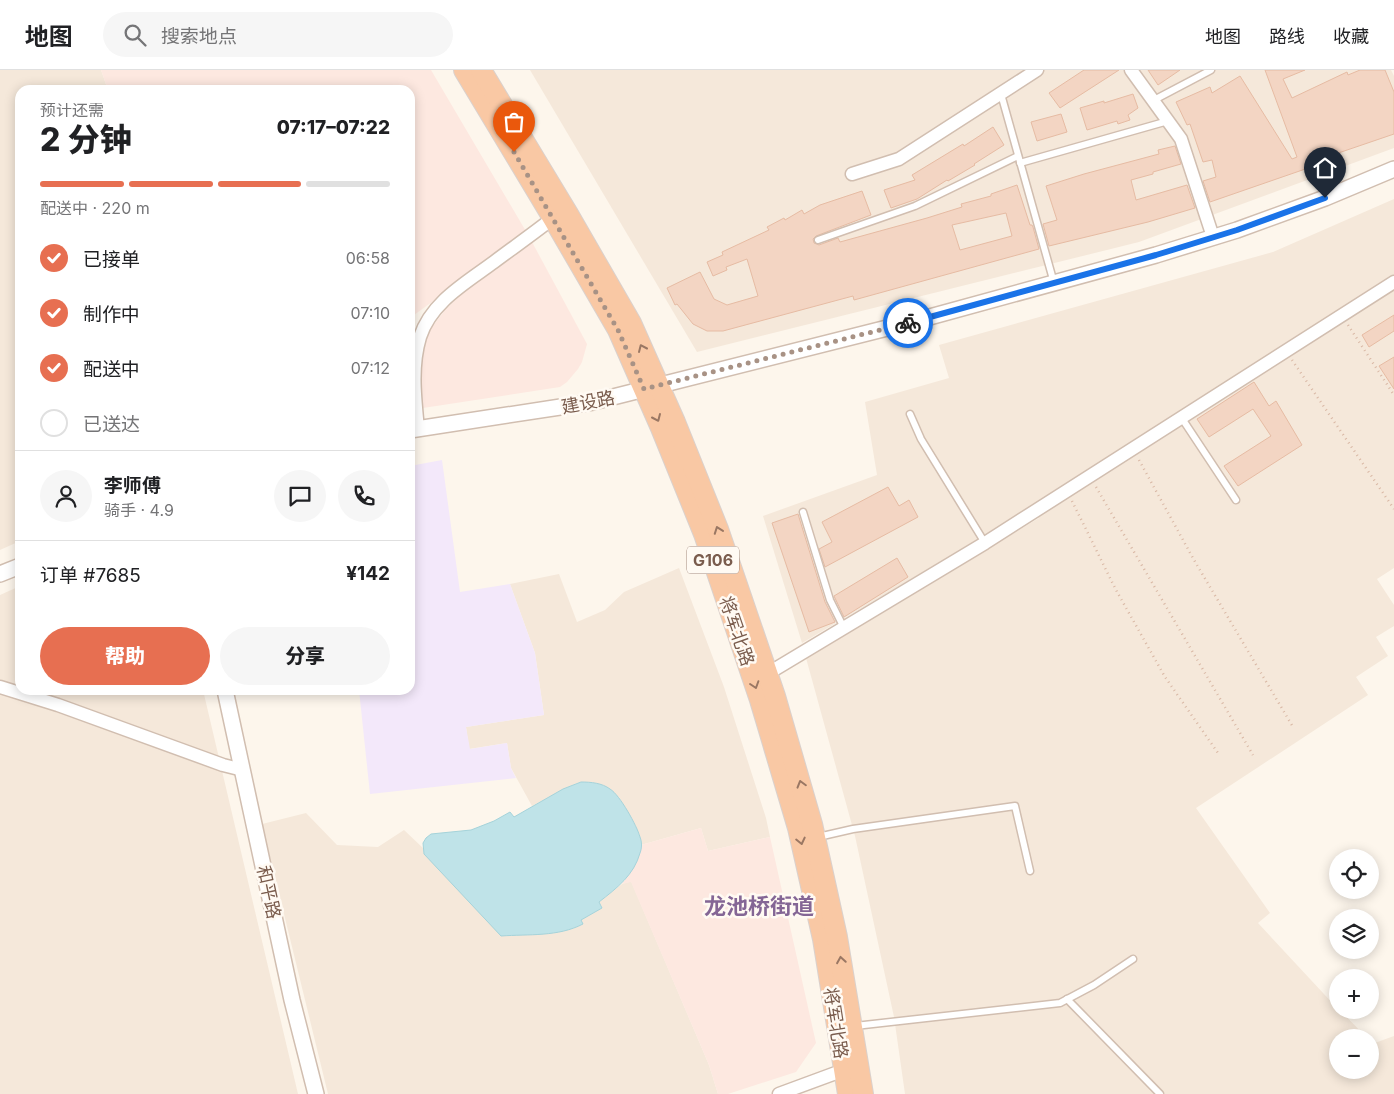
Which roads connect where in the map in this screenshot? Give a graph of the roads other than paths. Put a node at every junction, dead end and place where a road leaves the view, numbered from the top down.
1 (464, 70) edge
2 (481, 70) edge
3 (1037, 70) edge
4 (1131, 70) edge
5 (1211, 70) edge
6 (1001, 94) junction
7 (1154, 100) junction
8 (1169, 120) junction
9 (1019, 159) junction
10 (1394, 169) edge
11 (852, 174) dead end
12 (553, 218) junction
13 (1213, 237) junction
14 (818, 240) dead end
15 (1394, 282) edge
16 (1054, 283) junction
17 (415, 362) edge
18 (652, 388) junction
19 (910, 414) dead end
20 (1181, 417) junction
21 (415, 429) edge
22 (1236, 500) dead end
23 (803, 512) dead end
24 (985, 543) junction
25 (15, 568) edge
26 (0, 574) edge
27 (844, 628) junction
28 (768, 674) junction
29 (0, 687) edge
30 (15, 692) edge
31 (26, 695) edge
32 (226, 695) edge
33 (243, 770) junction
34 (815, 838) junction
35 (1030, 871) dead end
36 (1133, 959) dead end
37 (1067, 999) junction
38 (852, 1026) junction
39 (844, 1070) junction
40 (316, 1094) edge
41 (779, 1094) edge
42 (848, 1094) edge
43 (864, 1094) edge
44 (1160, 1094) edge

1 - 12 highway, 将军北路 / G106
18 -> 2 highway, 将军北路 / G106
3 - 6 street
4 - 7 street
5 - 7 lane
6 - 9 lane
6 - 11 street
7 - 8 street
8 - 9 lane
8 - 13 street
9 - 14 lane
9 - 16 lane
10 - 13 street, 建设路
12 - 17 street
12 - 18 highway, 将军北路 / G106
13 - 16 street, 建设路
15 - 20 street
16 - 18 street, 建设路
18 - 21 street, 建设路
28 -> 18 highway, 将军北路 / G106
18 -> 39 highway, 将军北路 / G106
19 - 24 lane
20 - 22 lane
20 - 24 street
23 - 27 lane
24 - 27 street
25 - 26 street
27 - 28 street
34 -> 28 highway, 将军北路 / G106
29 - 30 street
31 - 33 street
32 - 33 street, 和平路
33 - 40 street, 和平路
34 - 35 lane
38 -> 34 highway, 将军北路 / G106
36 - 37 lane
37 - 38 lane
37 - 44 lane
38 - 43 highway, 将军北路 / G106
39 - 41 street
39 - 42 highway, 将军北路 / G106

